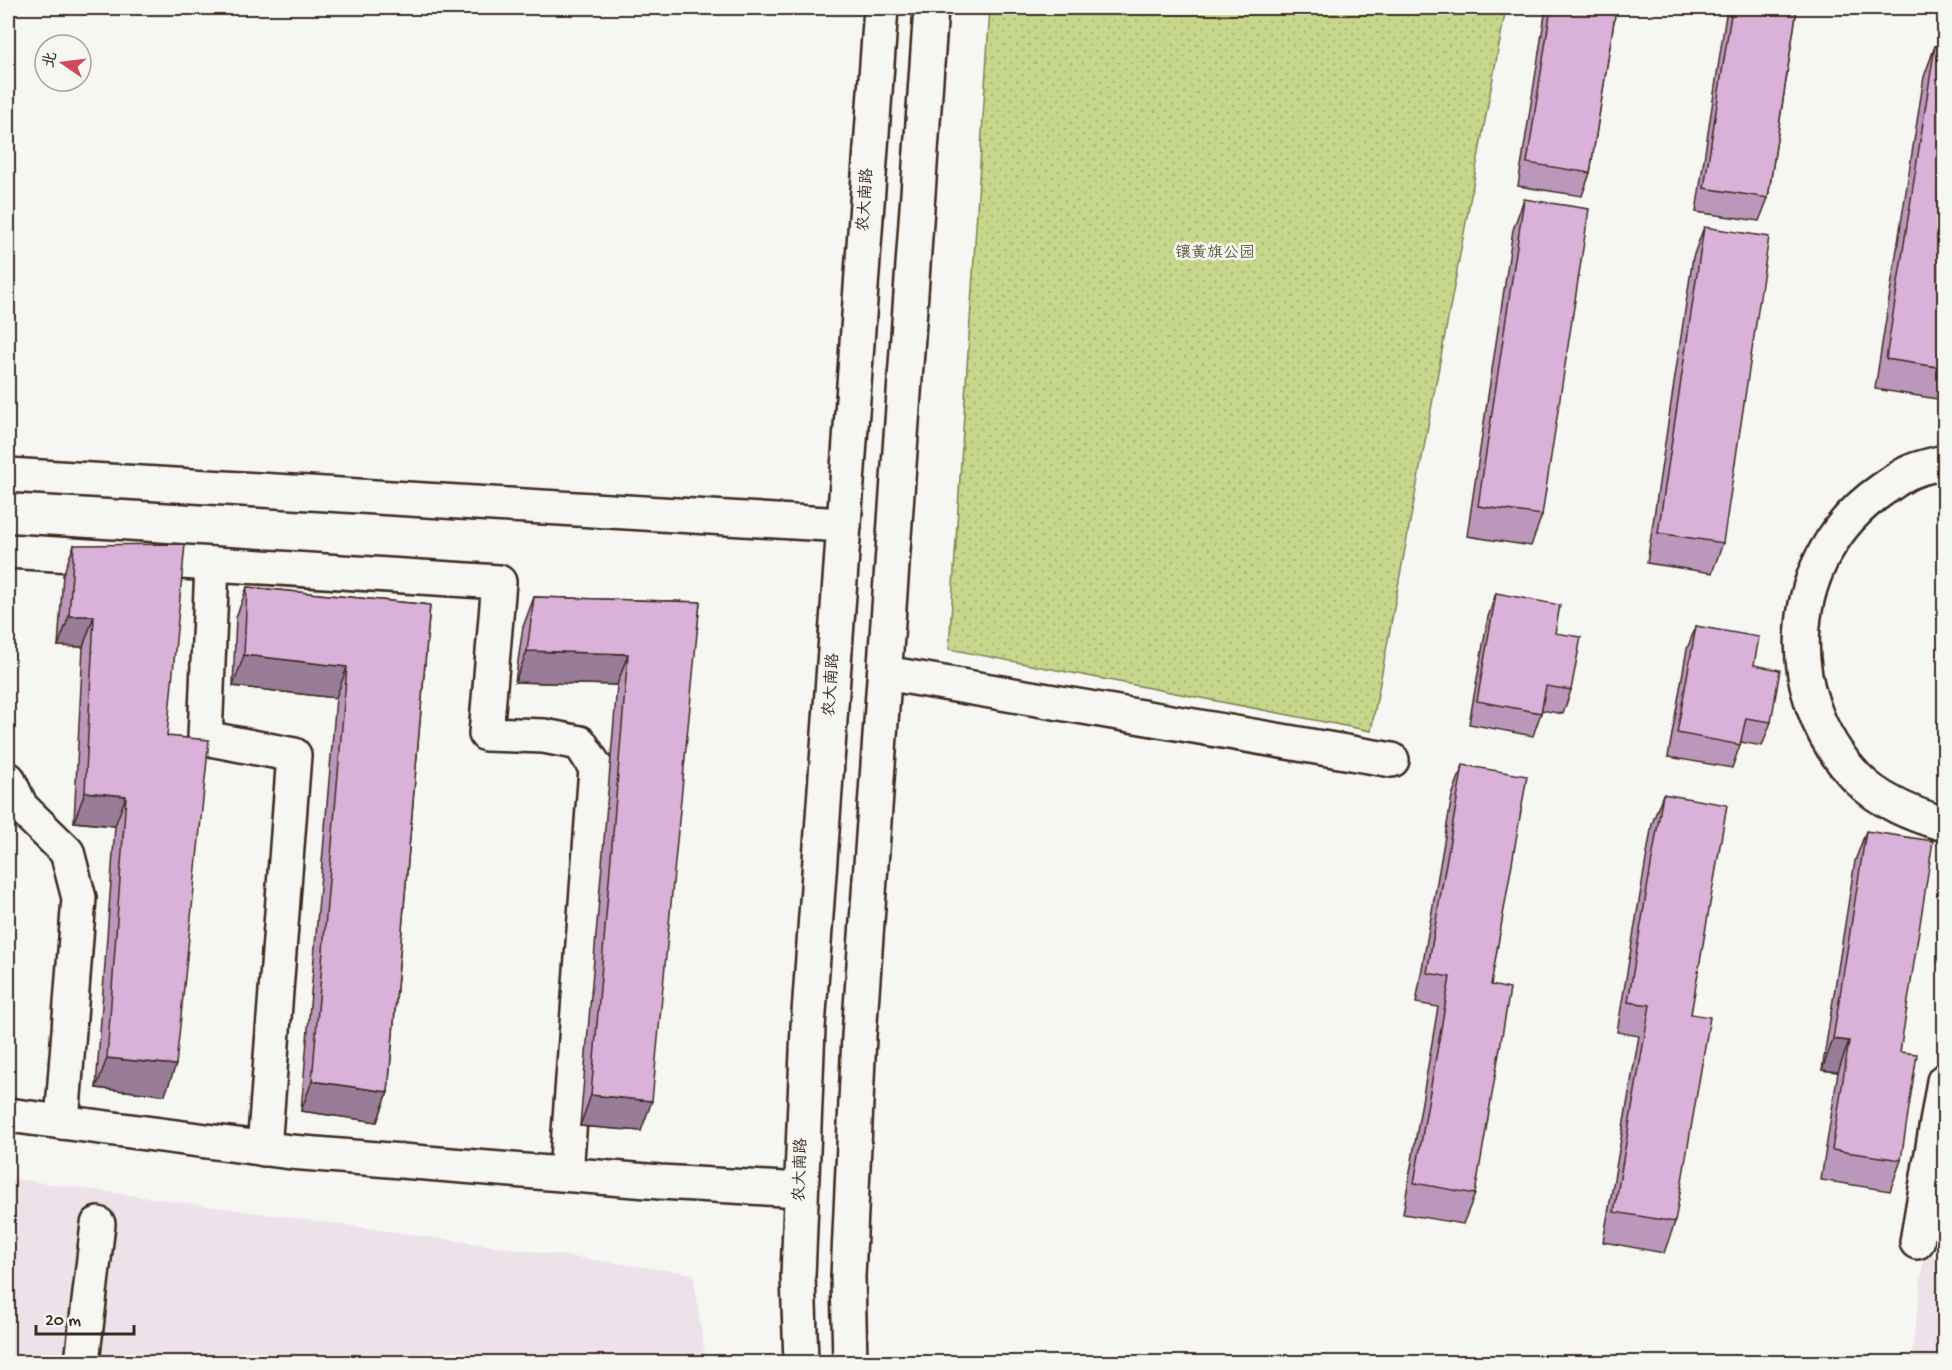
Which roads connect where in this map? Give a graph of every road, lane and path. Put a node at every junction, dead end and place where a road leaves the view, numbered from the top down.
1 (881, 8) edge
2 (931, 8) edge
3 (1944, 462) edge
4 (8, 475) edge
5 (844, 525) junction
6 (8, 551) edge
7 (212, 564) junction
8 (885, 674) junction
9 (1392, 760) dead end
10 (8, 779) edge
11 (1944, 824) edge
12 (1944, 1081) edge
13 (8, 1115) edge
14 (62, 1122) junction
15 (264, 1149) junction
16 (566, 1173) junction
17 (801, 1190) junction
18 (98, 1224) dead end
19 (1917, 1242) dead end
20 (82, 1362) edge
21 (801, 1362) edge
22 (850, 1362) edge

1 - 5 street, 农大南路
2 - 8 street
3 - 11 street
4 - 5 street
5 - 17 street, 农大南路
6 - 7 street
7 - 15 street
7 - 16 street
8 - 9 street
8 - 22 street
10 - 14 street
12 - 19 street
13 - 14 street
14 - 15 street
15 - 16 street
16 - 17 street
17 - 21 street, 农大南路
18 - 20 street

